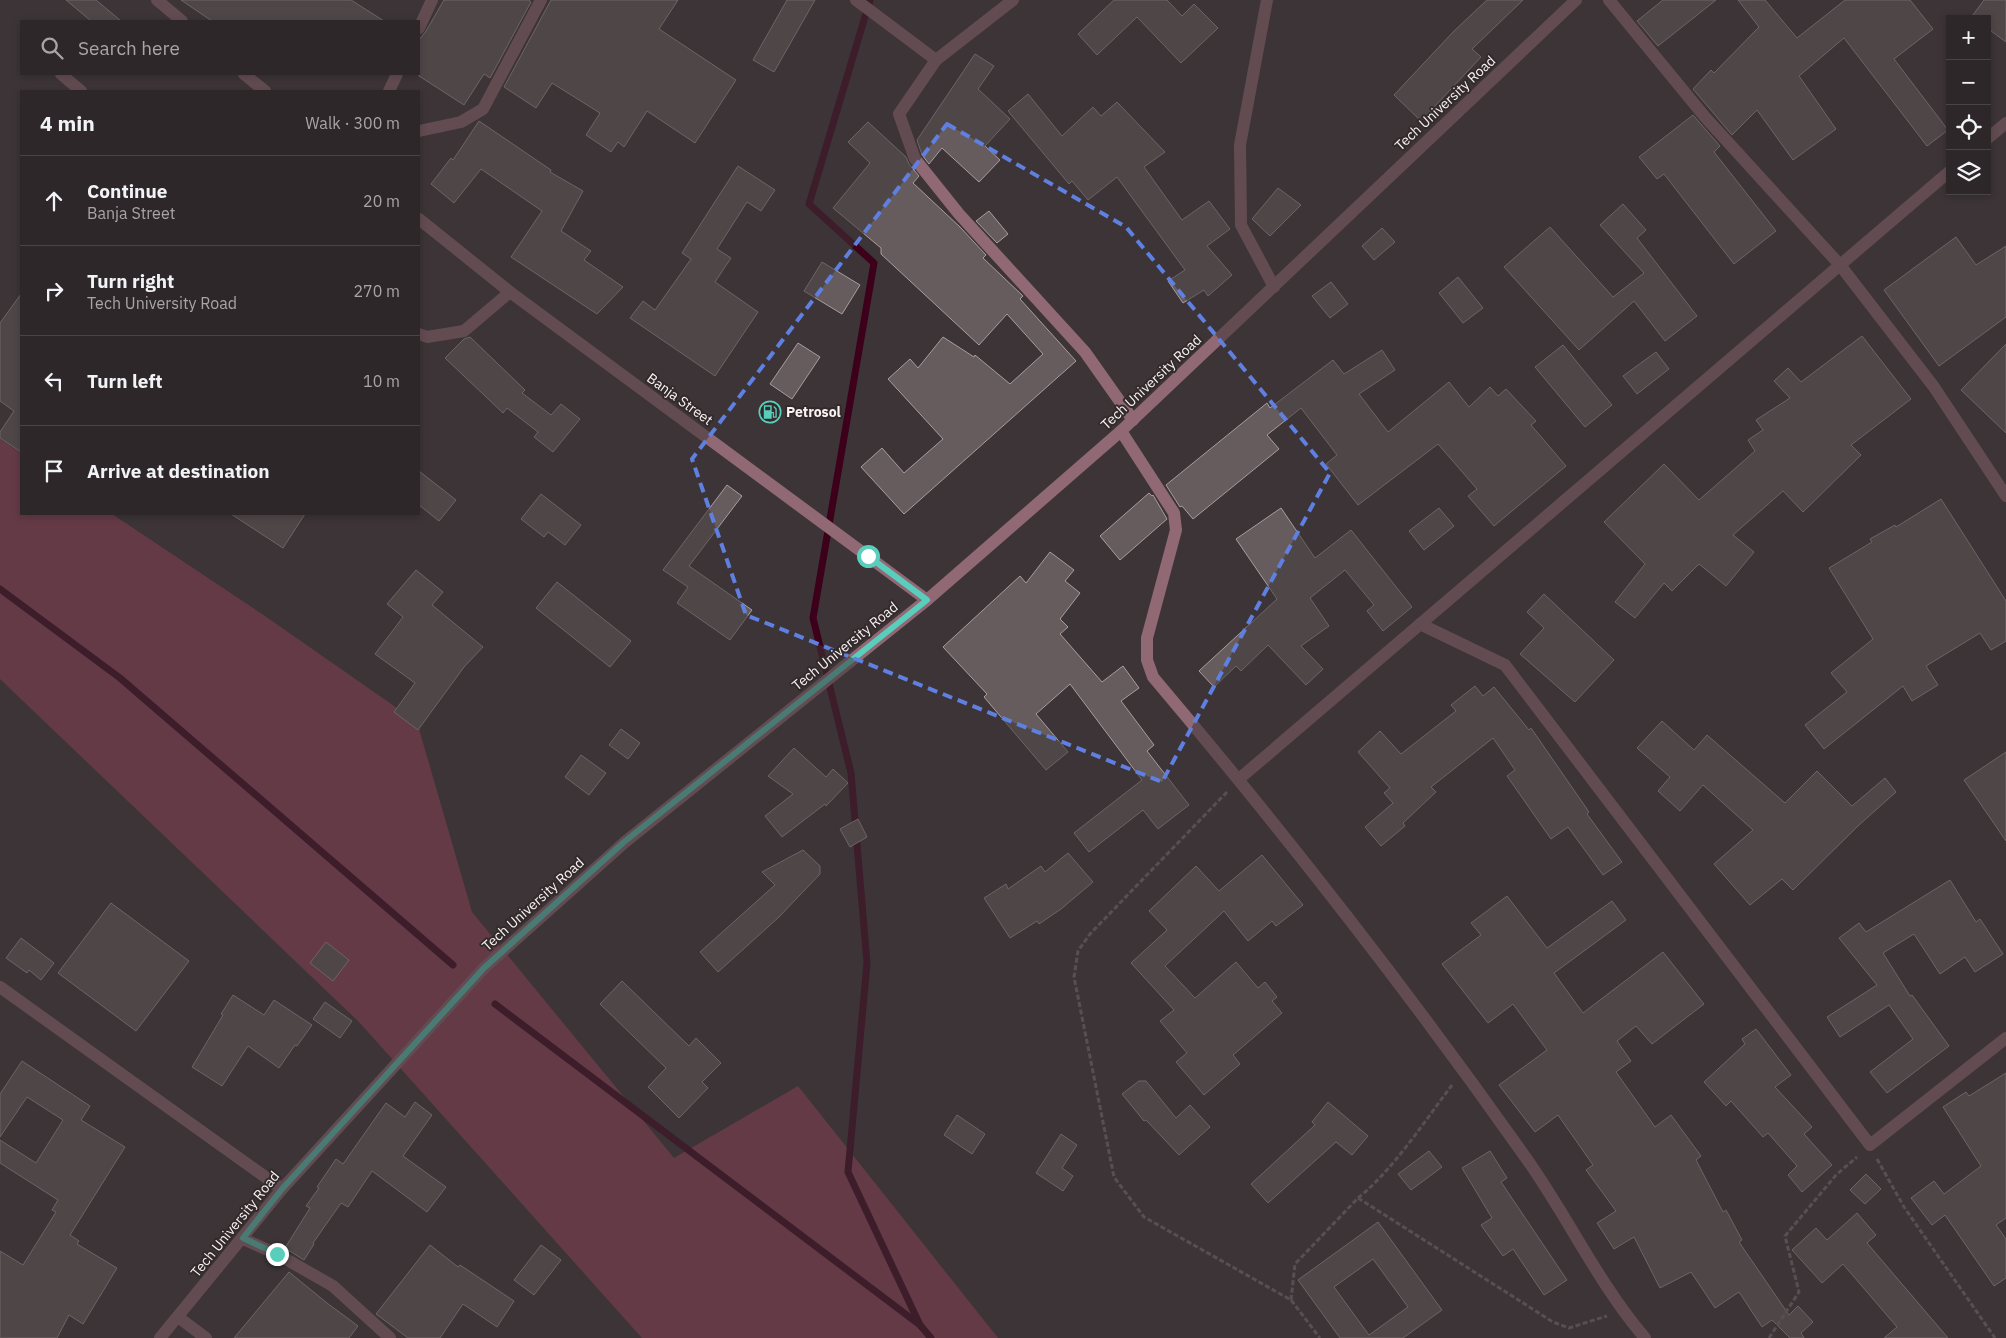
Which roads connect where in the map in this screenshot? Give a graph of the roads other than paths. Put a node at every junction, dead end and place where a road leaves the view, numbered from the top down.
1 (432, 0) edge
2 (541, 0) edge
3 (856, 0) edge
4 (1013, 0) edge
5 (1267, 0) edge
6 (1576, 0) edge
7 (1609, 0) edge
8 (160, 1) edge
9 (181, 20) edge
10 (420, 26) edge
11 (936, 60) junction
12 (62, 75) edge
13 (245, 75) edge
14 (396, 75) edge
15 (80, 90) edge
16 (264, 90) edge
17 (389, 90) edge
18 (2006, 124) edge
19 (420, 131) edge
20 (1991, 137) edge
21 (1946, 174) edge
22 (420, 219) edge
23 (1840, 265) junction
24 (1274, 287) junction
25 (510, 292) junction
26 (420, 334) edge
27 (1133, 420) junction
28 (1121, 431) junction
29 (2006, 496) edge
30 (927, 600) junction
31 (1420, 624) junction
32 (1239, 779) junction
33 (0, 987) edge
34 (2006, 1038) edge
35 (282, 1189) junction
36 (243, 1238) junction
37 (178, 1316) junction
38 (160, 1338) edge
39 (206, 1338) edge
40 (390, 1338) edge
41 (1645, 1338) edge

1 - 10 street
2 - 19 street
3 - 11 street
4 - 11 street
5 - 24 street
6 - 24 street, Tech University Road
7 - 23 street
8 - 9 street
11 - 27 street
12 - 15 street
13 - 16 street
14 - 17 street
18 - 20 street
21 - 23 street
22 - 25 street, Banja Street
23 - 29 street
23 - 31 street
24 - 27 street, Tech University Road
25 - 26 street
25 - 30 street, Banja Street
27 - 28 street, Tech University Road
28 - 30 street, Tech University Road
28 - 32 street
30 - 35 street, Tech University Road
31 - 32 street
31 - 34 street
32 - 41 street
33 - 35 street
35 - 36 street, Tech University Road
36 - 37 street, Tech University Road
36 - 40 street
37 - 38 street, Tech University Road
37 - 39 street

